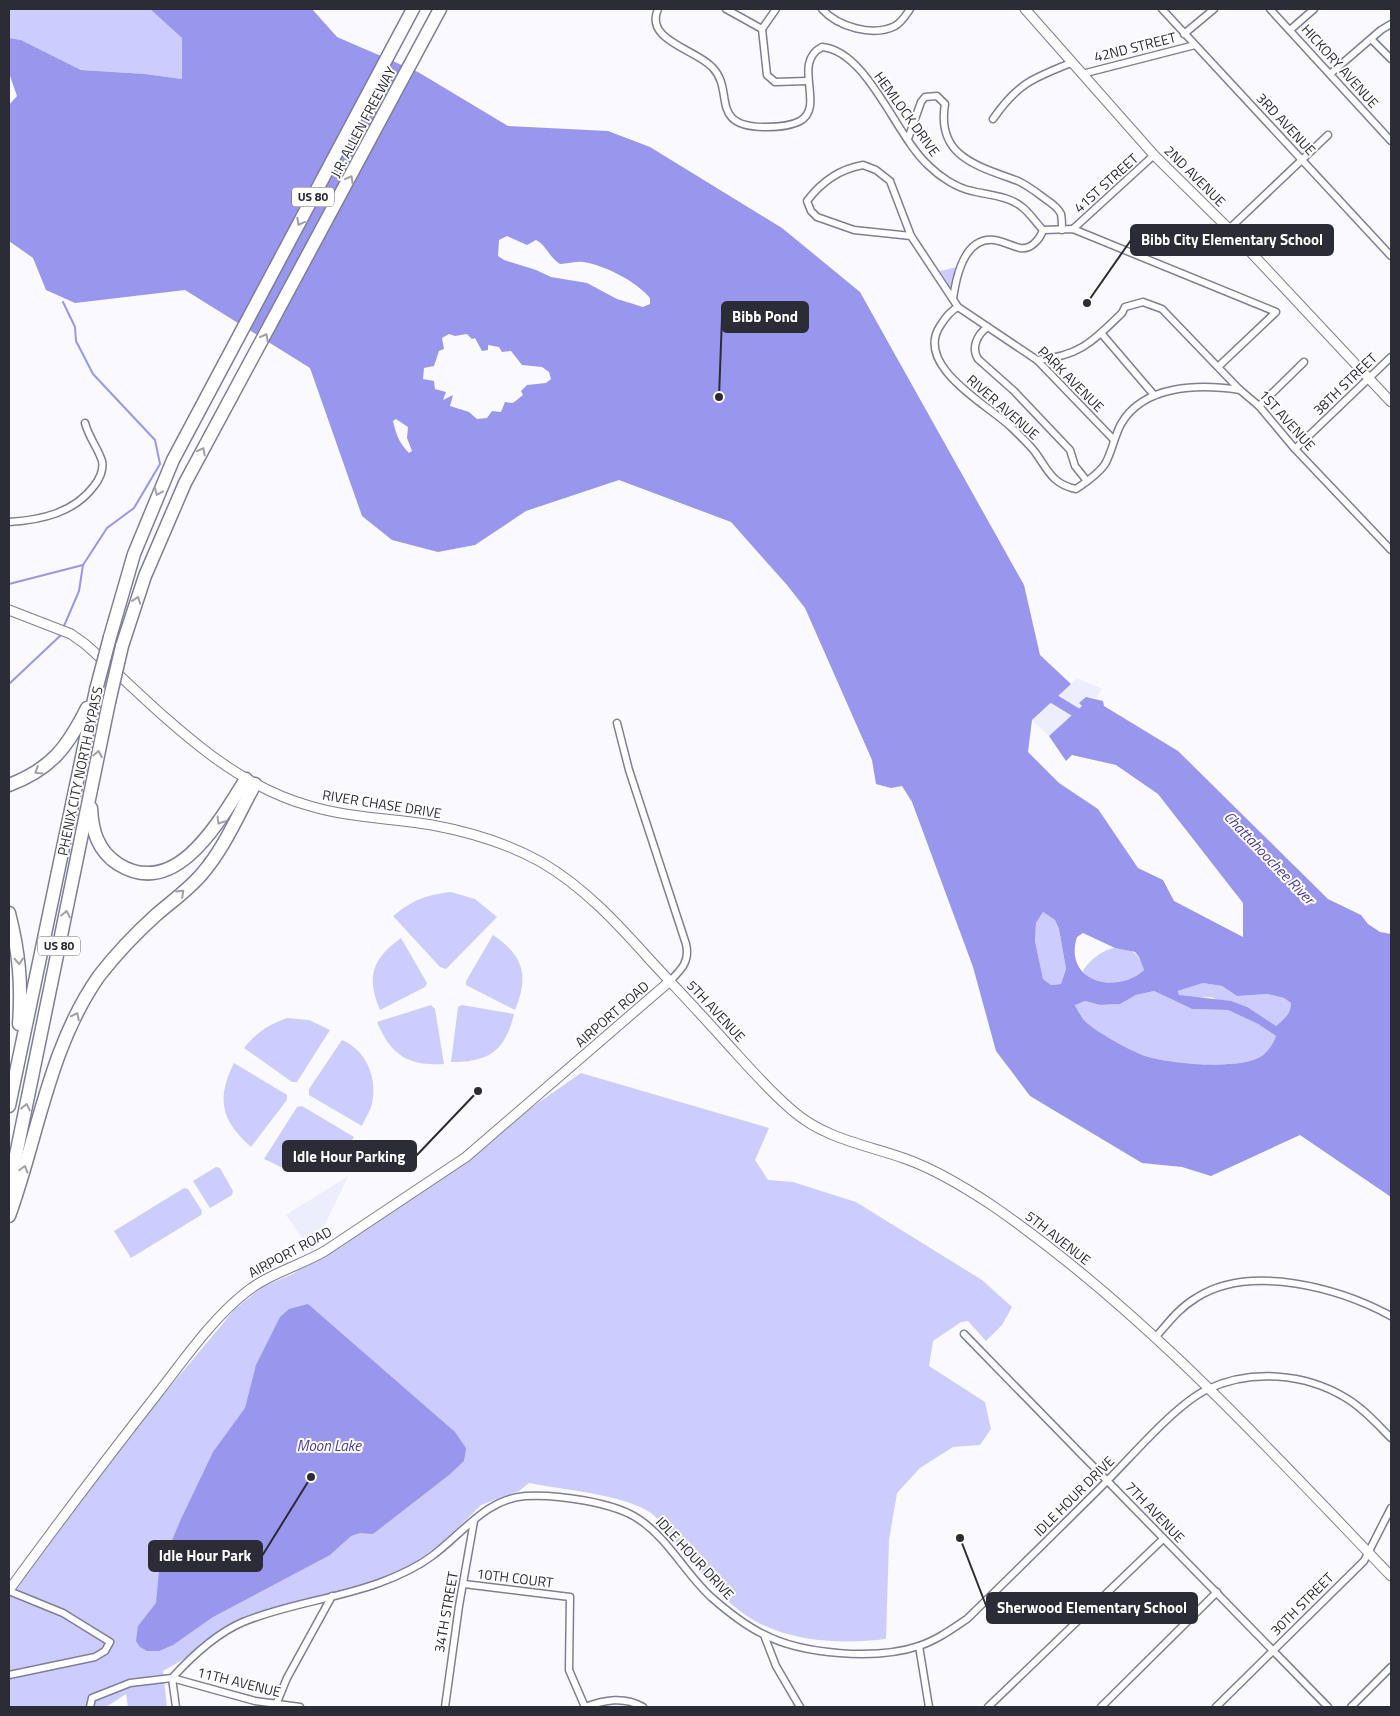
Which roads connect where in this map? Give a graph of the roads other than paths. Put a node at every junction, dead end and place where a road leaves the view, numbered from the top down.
1 (413, 9) edge
2 (440, 9) edge
3 (658, 9) edge
4 (726, 9) edge
5 (776, 9) edge
6 (822, 9) edge
7 (910, 9) edge
8 (1025, 9) edge
9 (1162, 9) edge
10 (1214, 9) edge
11 (1270, 9) edge
12 (1314, 9) edge
13 (1391, 24) edge
14 (762, 29) junction
15 (1290, 30) junction
16 (1184, 34) junction
17 (1371, 39) junction
18 (1195, 45) junction
19 (1391, 60) edge
20 (1072, 63) junction
21 (1082, 74) junction
22 (1330, 74) junction
23 (807, 81) junction
24 (992, 119) dead end
25 (1328, 135) dead end
26 (908, 139) junction
27 (1391, 141) edge
28 (1154, 155) junction
29 (1301, 159) junction
30 (1073, 229) junction
31 (1230, 229) junction
32 (1043, 230) junction
33 (1062, 230) junction
34 (911, 236) junction
35 (1391, 256) edge
36 (953, 298) junction
37 (958, 306) junction
38 (988, 327) junction
39 (1101, 333) junction
40 (1391, 357) edge
41 (1037, 360) junction
42 (1304, 362) dead end
43 (1219, 366) junction
44 (220, 370) joint
45 (1369, 379) junction
46 (242, 380) joint
47 (1240, 390) junction
48 (1154, 395) junction
49 (1391, 402) edge
50 (1259, 406) junction
51 (85, 423) dead end
52 (1114, 440) junction
53 (1295, 449) junction
54 (1087, 481) junction
55 (9, 522) edge
56 (1391, 550) edge
57 (9, 610) edge
58 (96, 690) junction
59 (617, 723) dead end
60 (250, 782) junction
61 (9, 785) edge
62 (91, 794) junction
63 (9, 913) edge
64 (670, 981) junction
65 (9, 1105) edge
66 (9, 1189) edge
67 (9, 1216) edge
68 (1391, 1316) edge
69 (964, 1334) dead end
70 (1155, 1338) junction
71 (1208, 1389) junction
72 (1391, 1438) edge
73 (1107, 1481) junction
74 (1391, 1508) edge
75 (474, 1521) junction
76 (1163, 1539) junction
77 (1369, 1553) junction
78 (1391, 1576) edge
79 (464, 1584) junction
80 (9, 1590) edge
81 (1217, 1592) junction
82 (332, 1596) junction
83 (764, 1635) junction
84 (919, 1646) junction
85 (1273, 1651) junction
86 (1391, 1667) edge
87 (9, 1675) edge
88 (172, 1678) junction
89 (275, 1706) edge
90 (90, 1707) edge
91 (176, 1707) edge
92 (300, 1707) edge
93 (445, 1707) edge
94 (585, 1707) edge
95 (643, 1707) edge
96 (800, 1707) edge
97 (928, 1707) edge
98 (988, 1707) edge
99 (1101, 1707) edge
100 (1216, 1707) edge
101 (1328, 1707) edge
102 (1351, 1707) edge

1 -> 44 highway, J.R. ALLEN FREEWAY / US 80
46 -> 2 highway, J.R. ALLEN FREEWAY / US 80
3 - 23 street
4 - 14 street
5 - 14 street
6 - 7 street
8 - 20 street, 2ND AVENUE
9 - 16 street, 3RD AVENUE
10 - 16 street, 42ND STREET
11 - 15 street, HICKORY AVENUE
12 - 15 street
13 - 17 street
14 - 23 street
15 - 22 street, HICKORY AVENUE
16 - 18 street, 3RD AVENUE
17 - 19 street
17 - 22 street
18 - 21 street, 42ND STREET
18 - 29 street, 3RD AVENUE
20 - 21 street, 2ND AVENUE
20 - 24 street
21 - 28 street, 2ND AVENUE
22 - 27 street, HICKORY AVENUE
23 - 26 street, HEMLOCK DRIVE
25 - 29 street
26 - 32 street, HEMLOCK DRIVE
26 - 33 street
28 - 30 street, 41ST STREET
28 - 31 street, 2ND AVENUE
29 - 31 street
29 - 35 street, 3RD AVENUE
30 - 33 street
30 - 43 street
31 - 45 street, 2ND AVENUE
32 - 33 street
32 - 36 street
34 - 34 street
34 - 36 street
36 - 37 street
37 - 38 street, PARK AVENUE
37 - 54 street, RIVER AVENUE
38 - 41 street, PARK AVENUE
38 - 54 street
39 - 41 street
39 - 43 street, 1ST AVENUE
39 - 48 street
40 - 45 street, 38TH STREET
41 - 52 street, PARK AVENUE
42 - 50 street
43 - 47 street, 1ST AVENUE
44 -> 58 highway, PHENIX CITY NORTH BYPASS / US 80, bridge
45 - 49 street, 2ND AVENUE
45 - 53 street, 38TH STREET
62 -> 46 highway, PHENIX CITY NORTH BYPASS / US 80, bridge
47 - 48 street
47 - 50 street, 1ST AVENUE
48 - 52 street
50 - 53 street, 1ST AVENUE
51 - 55 street
52 - 54 street
53 - 56 street, 1ST AVENUE
57 - 60 street, RIVER CHASE DRIVE
58 -> 61 highway
58 - 65 highway, PHENIX CITY NORTH BYPASS / US 80
59 - 64 street
60 -> 62 highway
60 - 64 street, RIVER CHASE DRIVE
67 -> 60 highway
66 -> 62 highway, PHENIX CITY NORTH BYPASS / US 80
63 -> 65 highway
64 - 70 street, 5TH AVENUE
64 - 80 street, AIRPORT ROAD
68 - 70 street
69 - 73 street, 7TH AVENUE
70 - 71 street, 5TH AVENUE
71 - 72 street, IDLE HOUR DRIVE
71 - 73 street, IDLE HOUR DRIVE
71 - 77 street, 5TH AVENUE
73 - 76 street, 7TH AVENUE
73 - 84 street, IDLE HOUR DRIVE
74 - 77 street, 30TH STREET
75 - 79 street, 34TH STREET
75 - 82 street, IDLE HOUR DRIVE
75 - 83 street, IDLE HOUR DRIVE
76 - 81 street, 7TH AVENUE
76 - 98 street
77 - 78 street, 5TH AVENUE
77 - 85 street, 30TH STREET
79 - 93 street, 34TH STREET
79 - 94 street, 10TH COURT
80 - 87 street
81 - 85 street, 7TH AVENUE
81 - 99 street
82 - 88 street, IDLE HOUR DRIVE
82 - 89 street
83 - 84 street, IDLE HOUR DRIVE
83 - 96 street
84 - 97 street
85 - 100 street, 30TH STREET
85 - 101 street, 7TH AVENUE
86 - 102 street
88 - 89 street, 11TH AVENUE
88 - 90 street
88 - 91 street
89 - 92 street, 11TH AVENUE
94 - 95 street

